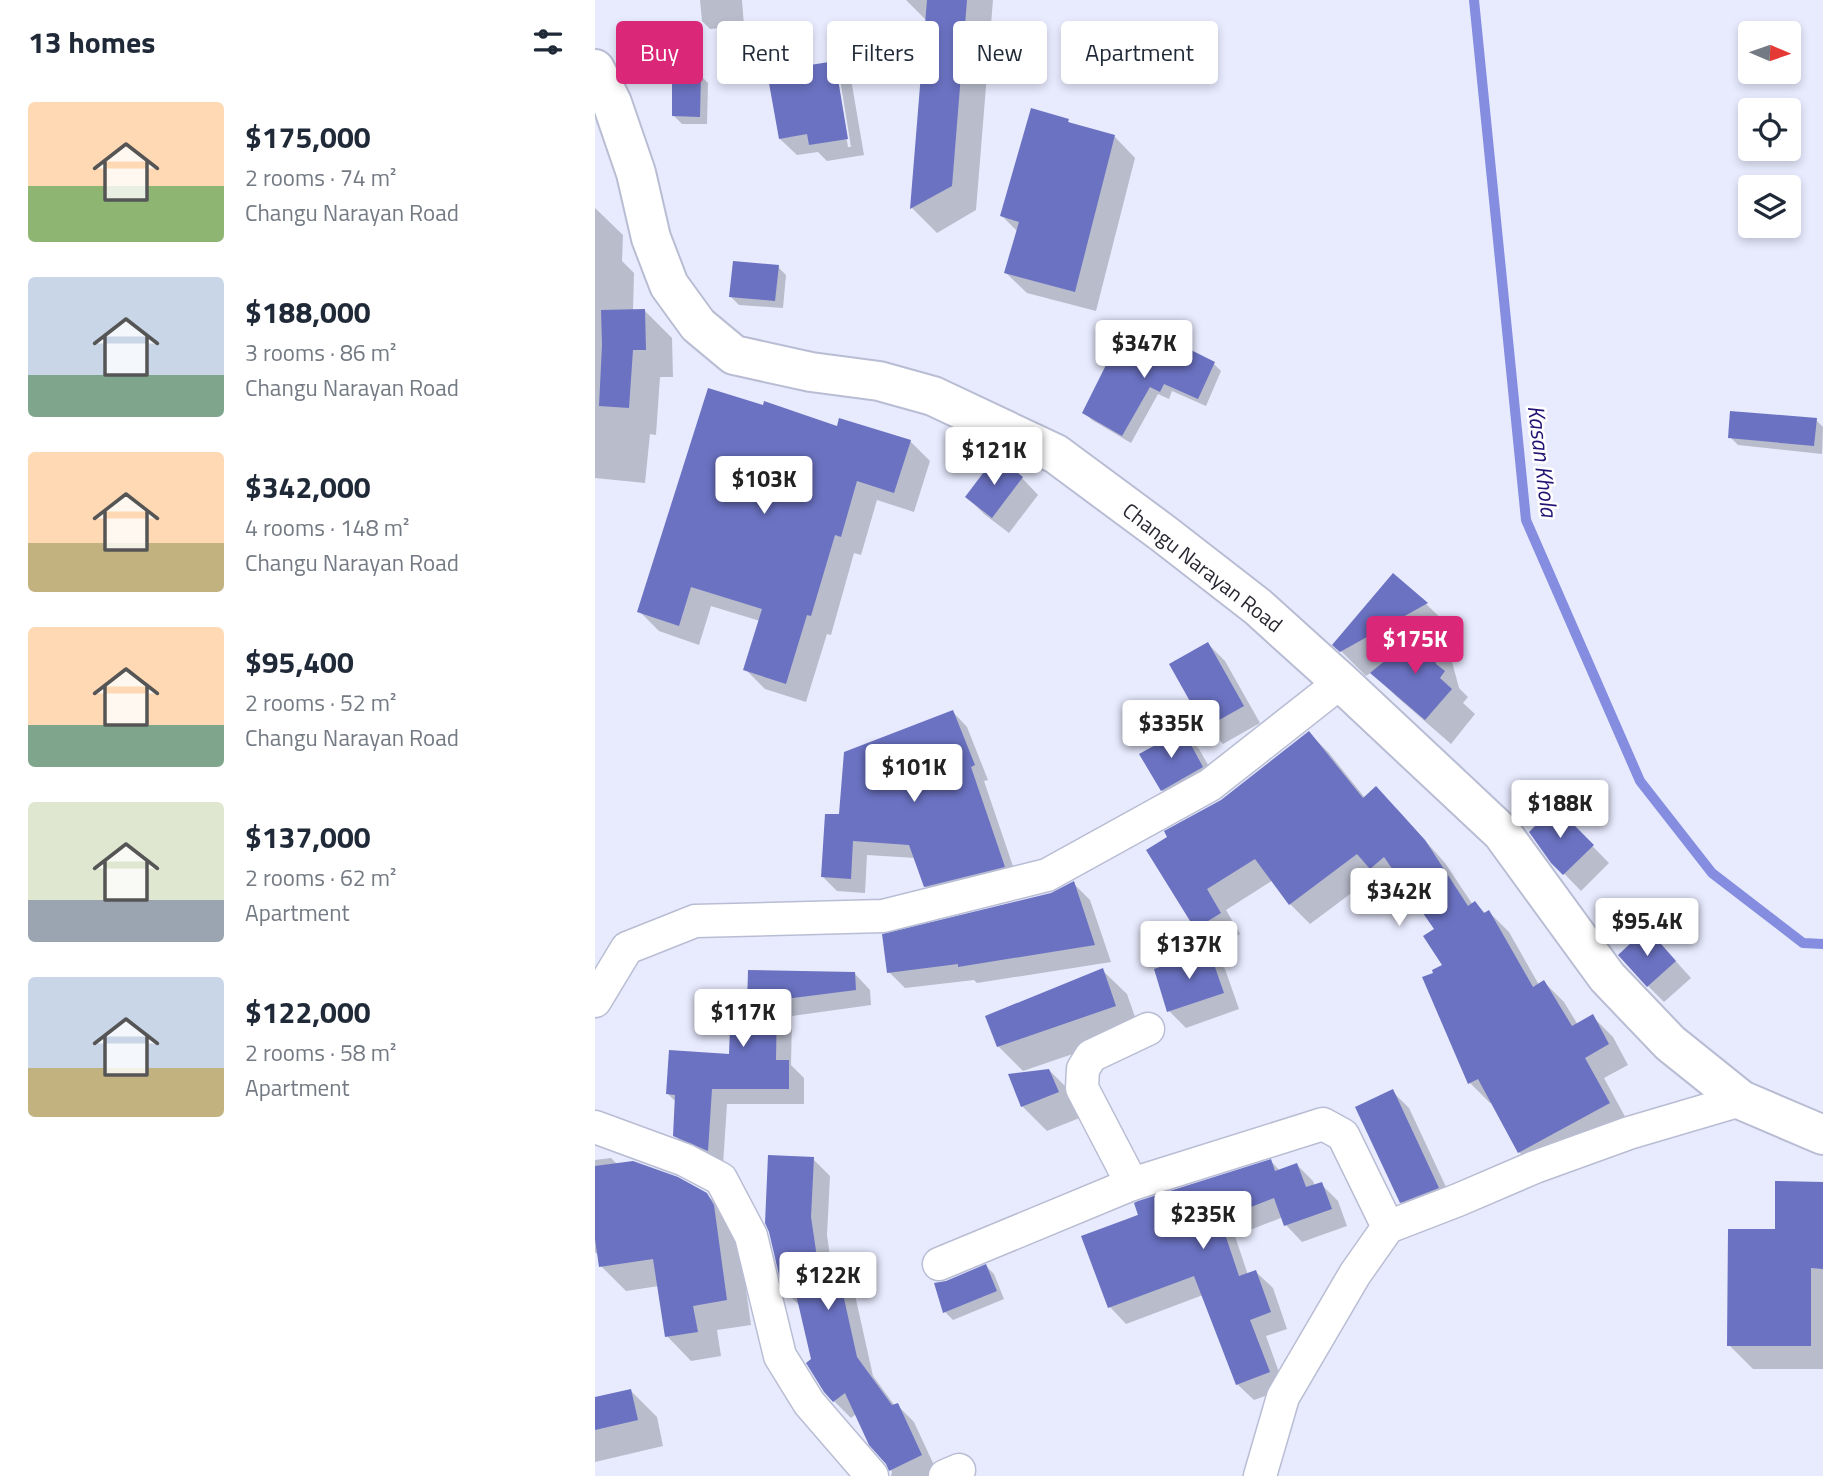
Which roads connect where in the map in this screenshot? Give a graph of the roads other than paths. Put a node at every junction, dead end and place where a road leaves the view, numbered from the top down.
1 (595, 69) edge
2 (1341, 682) junction
3 (595, 1001) edge
4 (1148, 1029) dead end
5 (1741, 1100) junction
6 (595, 1127) edge
7 (1823, 1135) edge
8 (1132, 1184) junction
9 (1388, 1227) junction
10 (939, 1264) dead end
11 (872, 1476) edge
12 (1260, 1476) edge

1 - 2 main road, Changu Narayan Road
2 - 3 street
2 - 5 main road, Changu Narayan Road
4 - 8 street
5 - 7 main road, Changu Narayan Road
5 - 9 street
6 - 11 street
8 - 9 street
8 - 10 street
9 - 12 street

